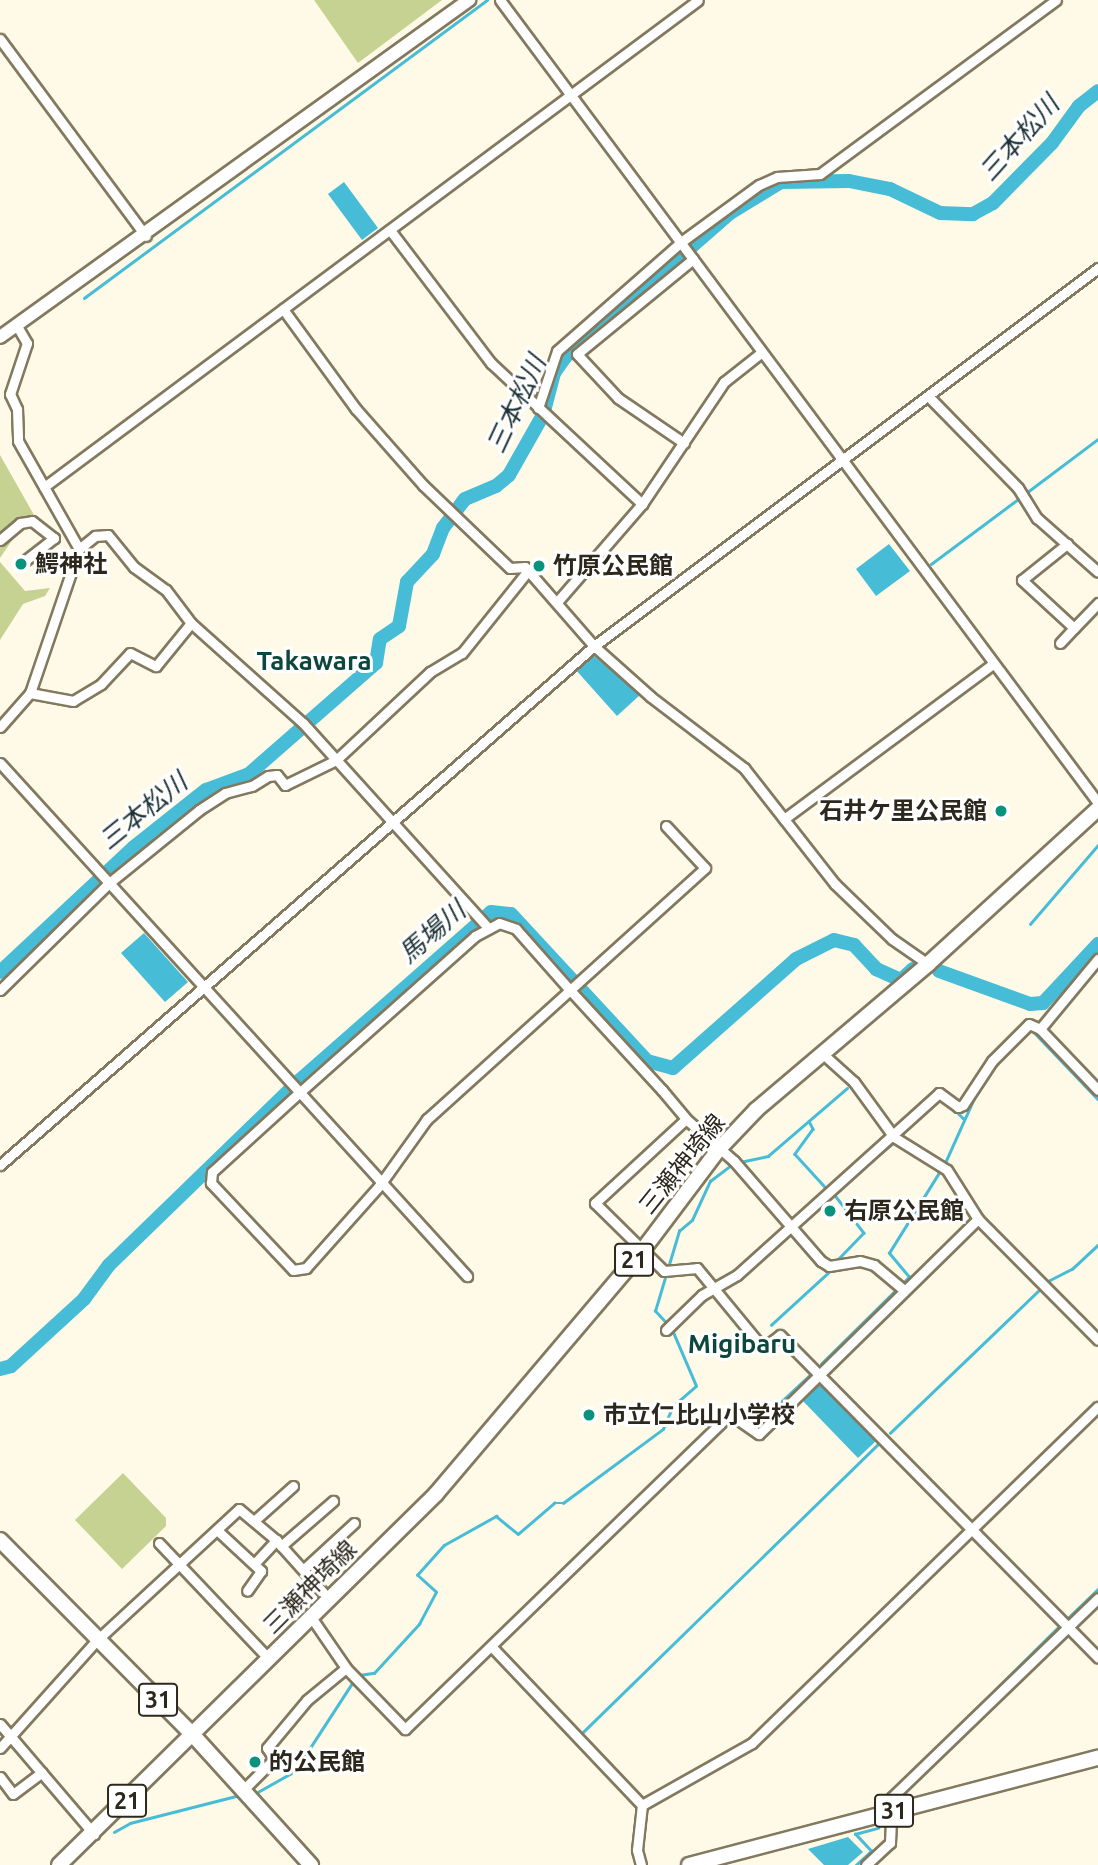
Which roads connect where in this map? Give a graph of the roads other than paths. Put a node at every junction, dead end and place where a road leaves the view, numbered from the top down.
1 (469, 0) edge
2 (500, 0) edge
3 (698, 0) edge
4 (1056, 0) edge
5 (0, 39) edge
6 (572, 95) junction
7 (390, 230) junction
8 (146, 236) junction
9 (681, 242) junction
10 (693, 259) junction
11 (1098, 268) edge
12 (283, 309) junction
13 (18, 326) junction
14 (0, 337) edge
15 (762, 352) junction
16 (929, 397) junction
17 (538, 408) junction
18 (684, 443) junction
19 (843, 459) junction
20 (44, 487) junction
21 (642, 504) junction
22 (0, 540) edge
23 (1067, 544) junction
24 (79, 549) junction
25 (26, 560) dead end
26 (527, 572) junction
27 (1098, 572) edge
28 (557, 602) junction
29 (1098, 603) edge
30 (191, 623) junction
31 (1073, 628) junction
32 (1060, 643) dead end
33 (594, 646) junction
34 (993, 664) junction
35 (30, 693) junction
36 (0, 727) edge
37 (336, 760) junction
38 (0, 763) edge
39 (1098, 806) edge
40 (785, 819) junction
41 (393, 822) junction
42 (666, 826) dead end
43 (109, 883) junction
44 (488, 928) junction
45 (1098, 959) edge
46 (928, 964) junction
47 (202, 984) junction
48 (0, 989) edge
49 (570, 990) junction
50 (1040, 1029) junction
51 (824, 1055) junction
52 (1098, 1090) edge
53 (300, 1091) junction
54 (686, 1119) junction
55 (894, 1137) junction
56 (719, 1149) junction
57 (0, 1165) edge
58 (381, 1180) junction
59 (978, 1219) junction
60 (790, 1228) junction
61 (642, 1251) junction
62 (467, 1276) dead end
63 (716, 1287) junction
64 (904, 1290) junction
65 (666, 1330) dead end
66 (1098, 1340) edge
67 (821, 1371) junction
68 (1098, 1407) edge
69 (293, 1486) dead end
70 (332, 1501) dead end
71 (255, 1520) junction
72 (354, 1523) dead end
73 (974, 1529) junction
74 (218, 1531) junction
75 (159, 1543) dead end
76 (278, 1543) junction
77 (2, 1547) edge
78 (254, 1564) junction
79 (179, 1567) junction
80 (304, 1569) junction
81 (247, 1591) dead end
82 (1098, 1598) edge
83 (329, 1599) junction
84 (311, 1617) junction
85 (1069, 1627) junction
86 (97, 1640) junction
87 (491, 1646) junction
88 (1098, 1657) edge
89 (269, 1659) junction
90 (352, 1674) junction
91 (0, 1724) edge
92 (193, 1735) junction
93 (12, 1737) junction
94 (0, 1748) edge
95 (1098, 1758) edge
96 (42, 1772) junction
97 (0, 1777) edge
98 (243, 1790) junction
99 (642, 1805) junction
100 (888, 1812) junction
101 (94, 1834) junction
102 (59, 1865) edge
103 (311, 1865) edge
104 (641, 1865) edge
105 (689, 1865) edge
106 (866, 1865) edge

1 - 8 street
2 - 6 street
3 - 6 street
4 - 9 street
5 - 8 street
6 - 7 street
6 - 9 street
7 - 12 street
7 - 17 street
8 - 13 street
9 - 10 street
9 - 17 street
10 - 15 street
10 - 18 street
11 - 16 street
12 - 20 street
12 - 26 street
13 - 14 street
13 - 20 street
15 - 18 street
15 - 19 street
16 - 19 street
16 - 23 street
17 - 21 street
18 - 21 street
19 - 33 street
19 - 34 street
20 - 24 street
21 - 28 street
22 - 25 street
23 - 27 street
23 - 31 street
24 - 30 street
24 - 35 street
26 - 28 street
26 - 37 street
28 - 33 street
29 - 31 street
30 - 35 street
30 - 37 street
31 - 32 street
33 - 40 street
33 - 41 street
34 - 39 street
34 - 40 street
35 - 36 street
37 - 41 street
37 - 43 street
38 - 43 street
39 - 46 main road, 三瀬神埼線 / 21
40 - 46 street
41 - 44 street
41 - 47 street
42 - 49 street
43 - 47 street
43 - 48 street
44 - 49 street
44 - 53 street
45 - 50 street
46 - 51 main road, 三瀬神埼線 / 21
47 - 53 street
47 - 57 street
49 - 54 street
49 - 58 street
50 - 52 street
50 - 55 street
51 - 55 street
51 - 56 main road, 三瀬神埼線 / 21
53 - 58 street
53 - 58 street
54 - 56 street
54 - 61 street
55 - 59 street
55 - 60 street
56 - 60 street
56 - 61 main road, 三瀬神埼線 / 21
58 - 62 street
59 - 64 street
59 - 66 street
60 - 63 street
60 - 64 street
61 - 63 street
61 - 83 main road, 三瀬神埼線 / 21
63 - 65 street
63 - 67 street
64 - 67 street
67 - 73 street
67 - 87 street
68 - 73 street
69 - 71 street
70 - 76 street
71 - 74 street
71 - 76 street
72 - 80 street
73 - 85 street
73 - 99 street
74 - 78 street
74 - 79 street
75 - 79 street
76 - 78 street
76 - 80 street
77 - 86 main road, 31
78 - 81 street
79 - 86 street
79 - 89 street
80 - 83 street
82 - 85 street
83 - 84 main road, 三瀬神埼線 / 21
84 - 89 main road, 三瀬神埼線 / 21
84 - 90 street
85 - 88 street
85 - 100 street
86 - 92 main road, 31
86 - 93 street
87 - 90 street
87 - 99 street
89 - 92 main road, 三瀬神埼線 / 21
90 - 98 street
91 - 93 street
92 - 98 main road, 31
92 - 101 main road, 21
93 - 94 street
93 - 96 street
95 - 100 main road, 31
96 - 97 street
96 - 101 street
98 - 103 main road, 31
99 - 104 street
100 - 105 main road, 31
100 - 106 street
101 - 102 main road, 21

